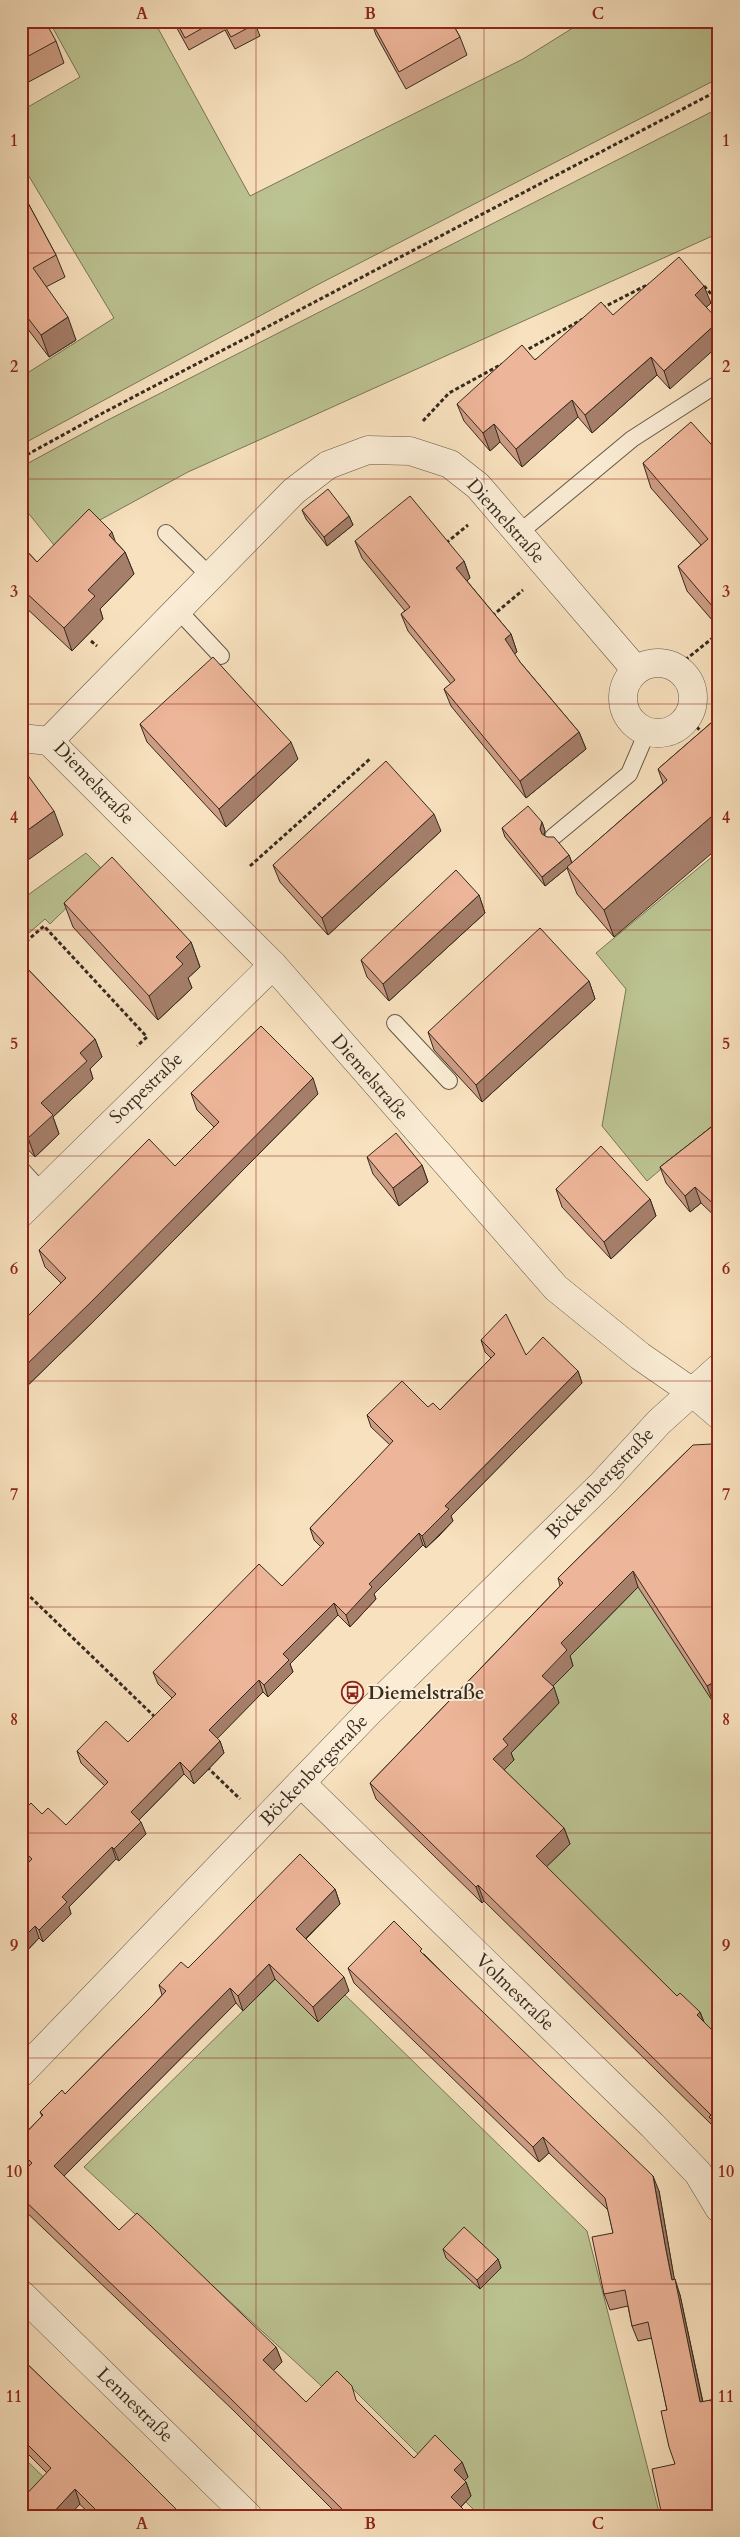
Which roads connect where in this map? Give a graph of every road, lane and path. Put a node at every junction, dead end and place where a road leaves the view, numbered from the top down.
1 (719, 90) edge
2 (657, 280) edge
3 (702, 284) edge
4 (641, 286) junction
5 (646, 292) edge
6 (719, 303) edge
7 (594, 313) edge
8 (586, 317) edge
9 (562, 330) junction
10 (567, 336) edge
11 (515, 357) edge
12 (507, 361) edge
13 (484, 374) junction
14 (488, 380) edge
15 (719, 383) edge
16 (426, 417) dead end
17 (21, 458) edge
18 (468, 524) dead end
19 (166, 533) dead end
20 (519, 533) junction
21 (443, 546) edge
22 (210, 576) junction
23 (518, 594) dead end
24 (177, 609) junction
25 (489, 618) edge
26 (719, 633) edge
27 (221, 656) dead end
28 (675, 668) junction
29 (636, 670) junction
30 (647, 732) junction
31 (21, 738) edge
32 (50, 740) junction
33 (371, 758) dead end
34 (553, 837) edge
35 (250, 866) dead end
36 (21, 946) edge
37 (273, 965) junction
38 (395, 1023) dead end
39 (137, 1046) dead end
40 (449, 1081) dead end
41 (21, 1169) edge
42 (41, 1191) junction
43 (21, 1212) edge
44 (719, 1368) edge
45 (692, 1392) junction
46 (719, 1415) edge
47 (21, 1588) edge
48 (156, 1719) edge
49 (199, 1760) edge
50 (301, 1783) junction
51 (263, 1822) junction
52 (21, 2073) edge
53 (719, 2208) edge
54 (21, 2294) edge
55 (248, 2516) edge

1 - 17 path
2 - 4 path
3 - 6 path
4 - 5 path
4 - 7 path
8 - 9 path
9 - 10 path
9 - 11 path
12 - 13 path
13 - 14 path
13 - 16 path
15 - 20 lane
18 - 21 path
19 - 22 lane
20 - 22 street, Diemelstraße
20 - 29 street, Diemelstraße
22 - 24 street, Diemelstraße
23 - 25 path
24 - 27 lane
24 - 32 street, Diemelstraße
26 - 28 path
28 - 29 street
28 - 30 street
29 - 30 street
30 - 34 lane
31 - 32 street
32 - 37 street, Diemelstraße
33 - 35 path
36 - 39 path
37 - 42 street, Sorpestraße
37 - 45 street, Diemelstraße
38 - 40 lane
41 - 42 lane
42 - 43 street, Sorpestraße
44 - 45 street, Böckenbergstraße
45 - 46 street, Diemelstraße
45 - 50 street, Böckenbergstraße
47 - 48 path
49 - 51 path
50 - 51 street, Böckenbergstraße
50 - 53 street, Volmestraße
51 - 52 street, Böckenbergstraße
54 - 55 street, Lennestraße

